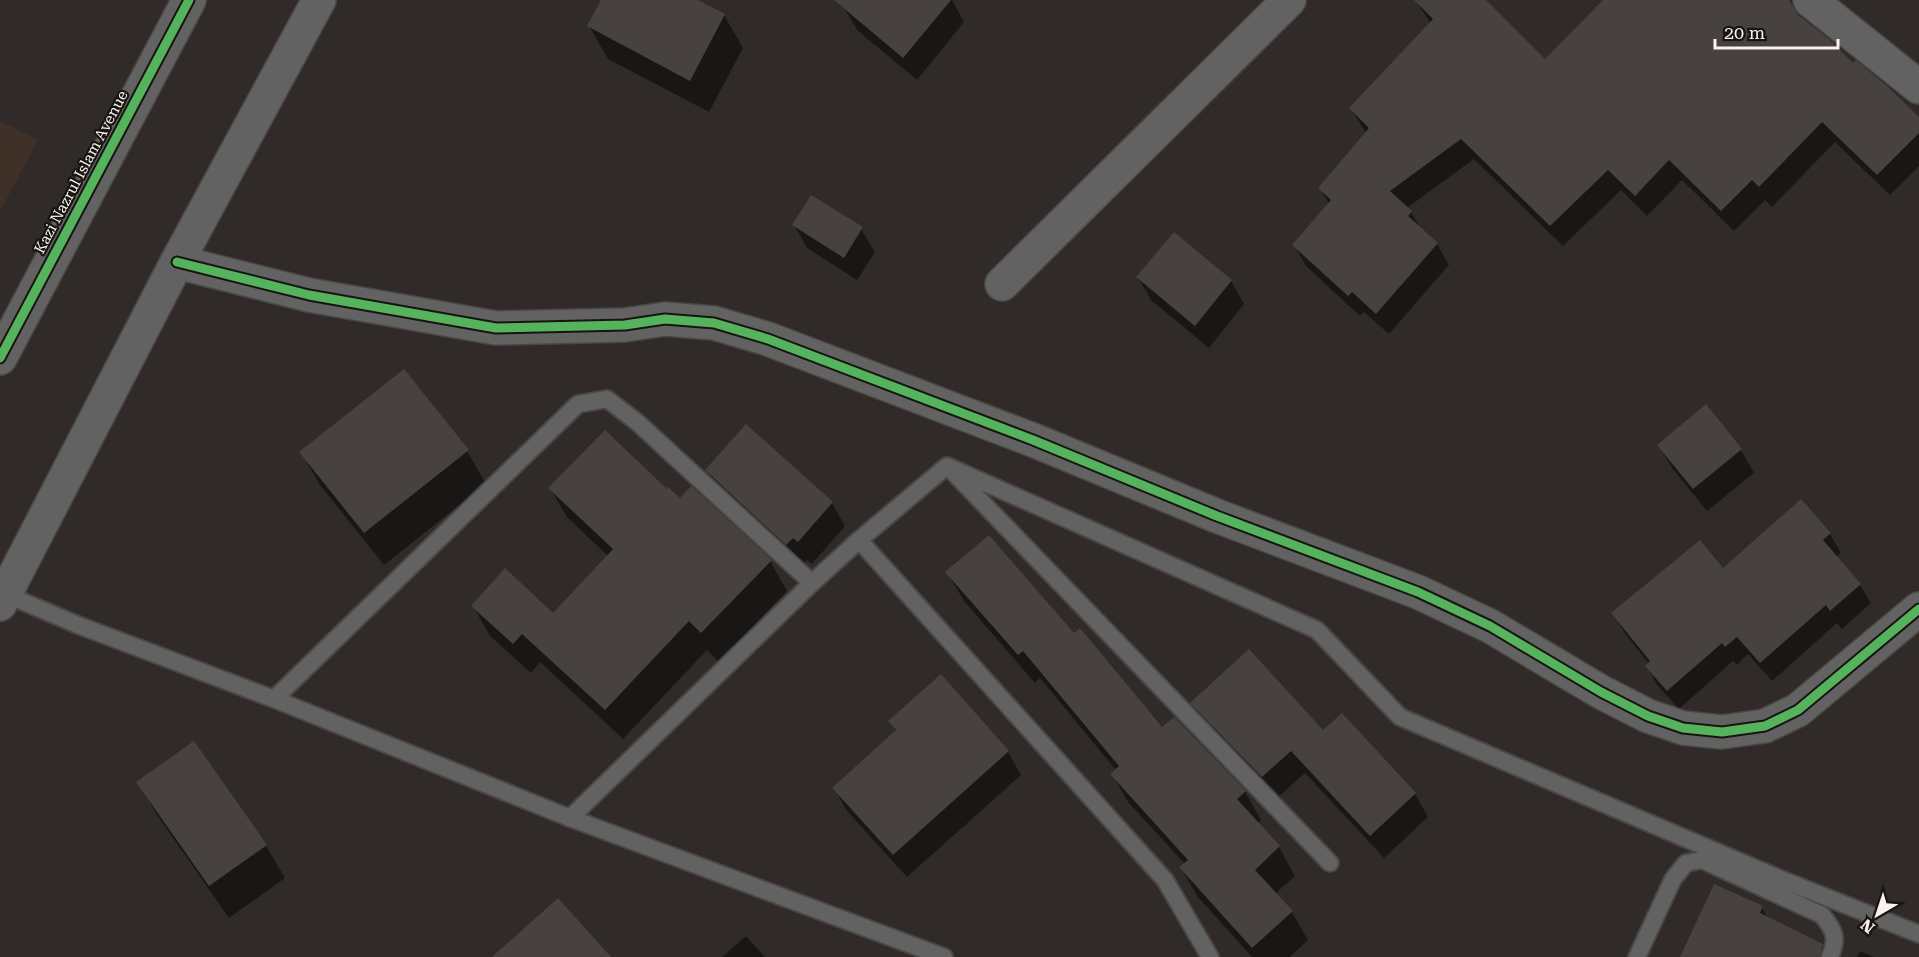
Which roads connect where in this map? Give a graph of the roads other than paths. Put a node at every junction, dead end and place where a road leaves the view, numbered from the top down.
1 (189, 0) edge
2 (320, 0) edge
3 (1288, 0) edge
4 (1810, 0) edge
5 (1919, 87) edge
6 (177, 262) junction
7 (1002, 284) dead end
8 (0, 358) edge
9 (947, 466) junction
10 (859, 540) junction
11 (812, 583) junction
12 (2, 599) edge
13 (1919, 609) edge
14 (274, 699) junction
15 (570, 818) junction
16 (1330, 863) dead end
17 (1919, 934) edge
18 (944, 957) edge
19 (1210, 957) edge
20 (1637, 957) edge
21 (1830, 957) edge

1 - 8 street, Kazi Nazrul Islam Avenue
2 - 6 street
3 - 7 street
4 - 5 street
6 - 12 street
6 - 13 street
9 - 10 lane
9 - 16 lane
9 - 17 lane
10 - 11 lane
10 - 19 lane
11 - 14 lane
11 - 15 lane
12 - 14 lane
14 - 15 lane
15 - 18 lane
20 - 21 lane

